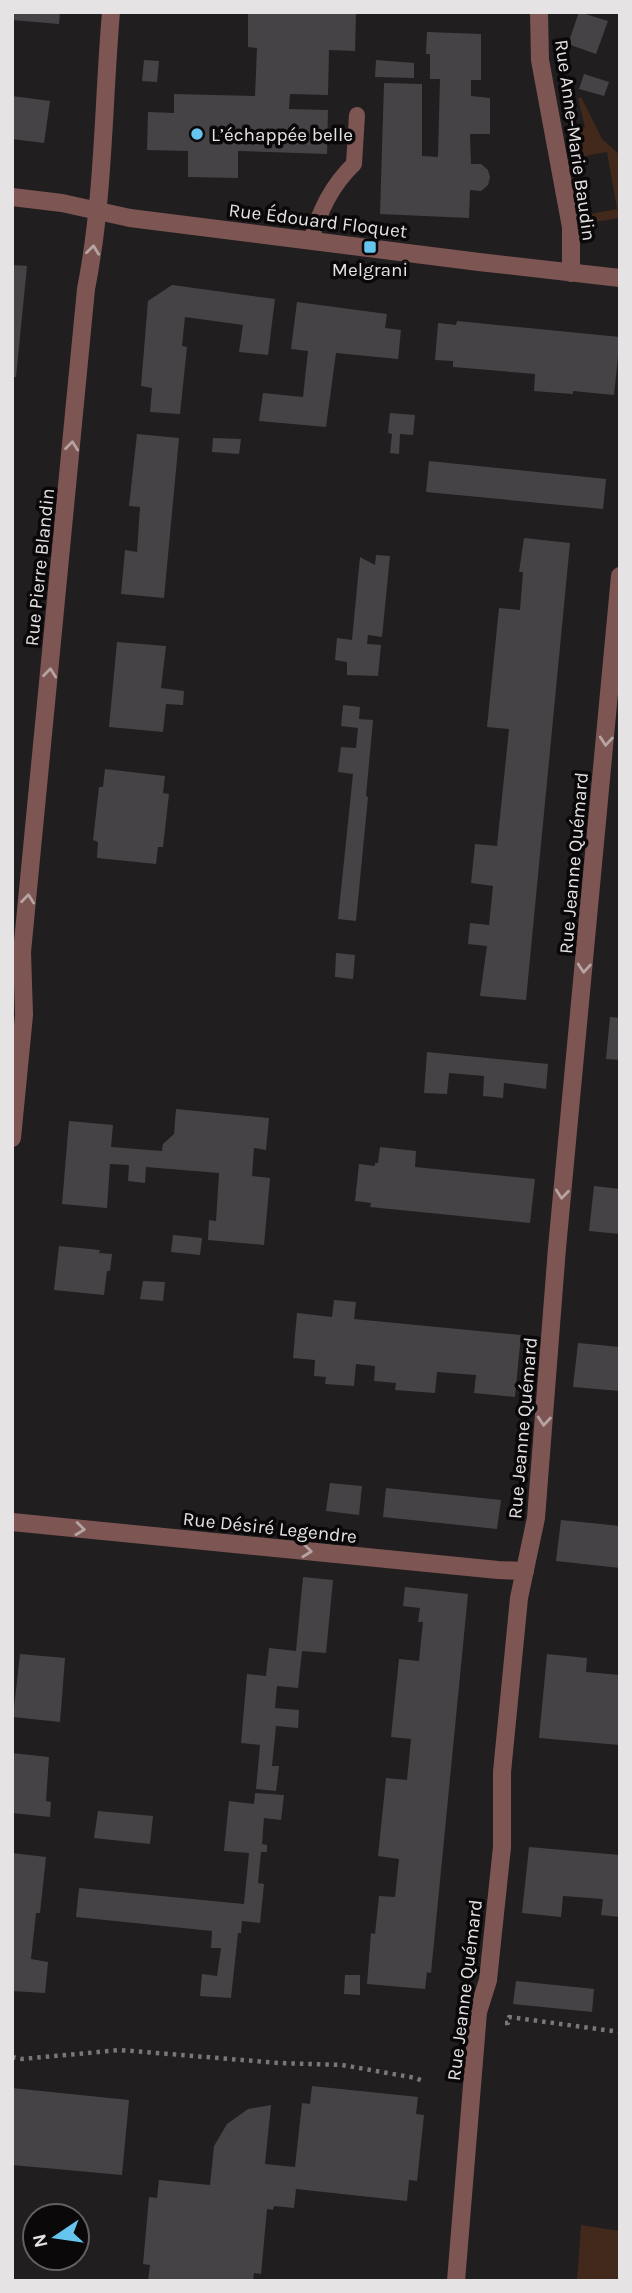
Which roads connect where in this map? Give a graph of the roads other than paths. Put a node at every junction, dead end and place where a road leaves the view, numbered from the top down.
1 (111, 12) edge
2 (539, 12) edge
3 (357, 114) dead end
4 (12, 197) edge
5 (97, 210) junction
6 (312, 240) junction
7 (570, 273) junction
8 (620, 278) edge
9 (620, 576) edge
10 (12, 1138) edge
11 (12, 1522) edge
12 (525, 1571) junction
13 (456, 2281) edge

1 - 5 street, Rue Pierre Blandin
2 - 7 street, Rue Anne-Marie Baudin
3 - 6 lane
4 - 5 street, Rue Édouard Floquet
5 - 6 street, Rue Édouard Floquet
10 -> 5 street, Rue Pierre Blandin
6 - 7 street, Rue Édouard Floquet
7 - 8 street, Rue Édouard Floquet
9 -> 12 street, Rue Jeanne Quémard
11 -> 12 street, Rue Désiré Legendre
12 - 13 street, Rue Jeanne Quémard

